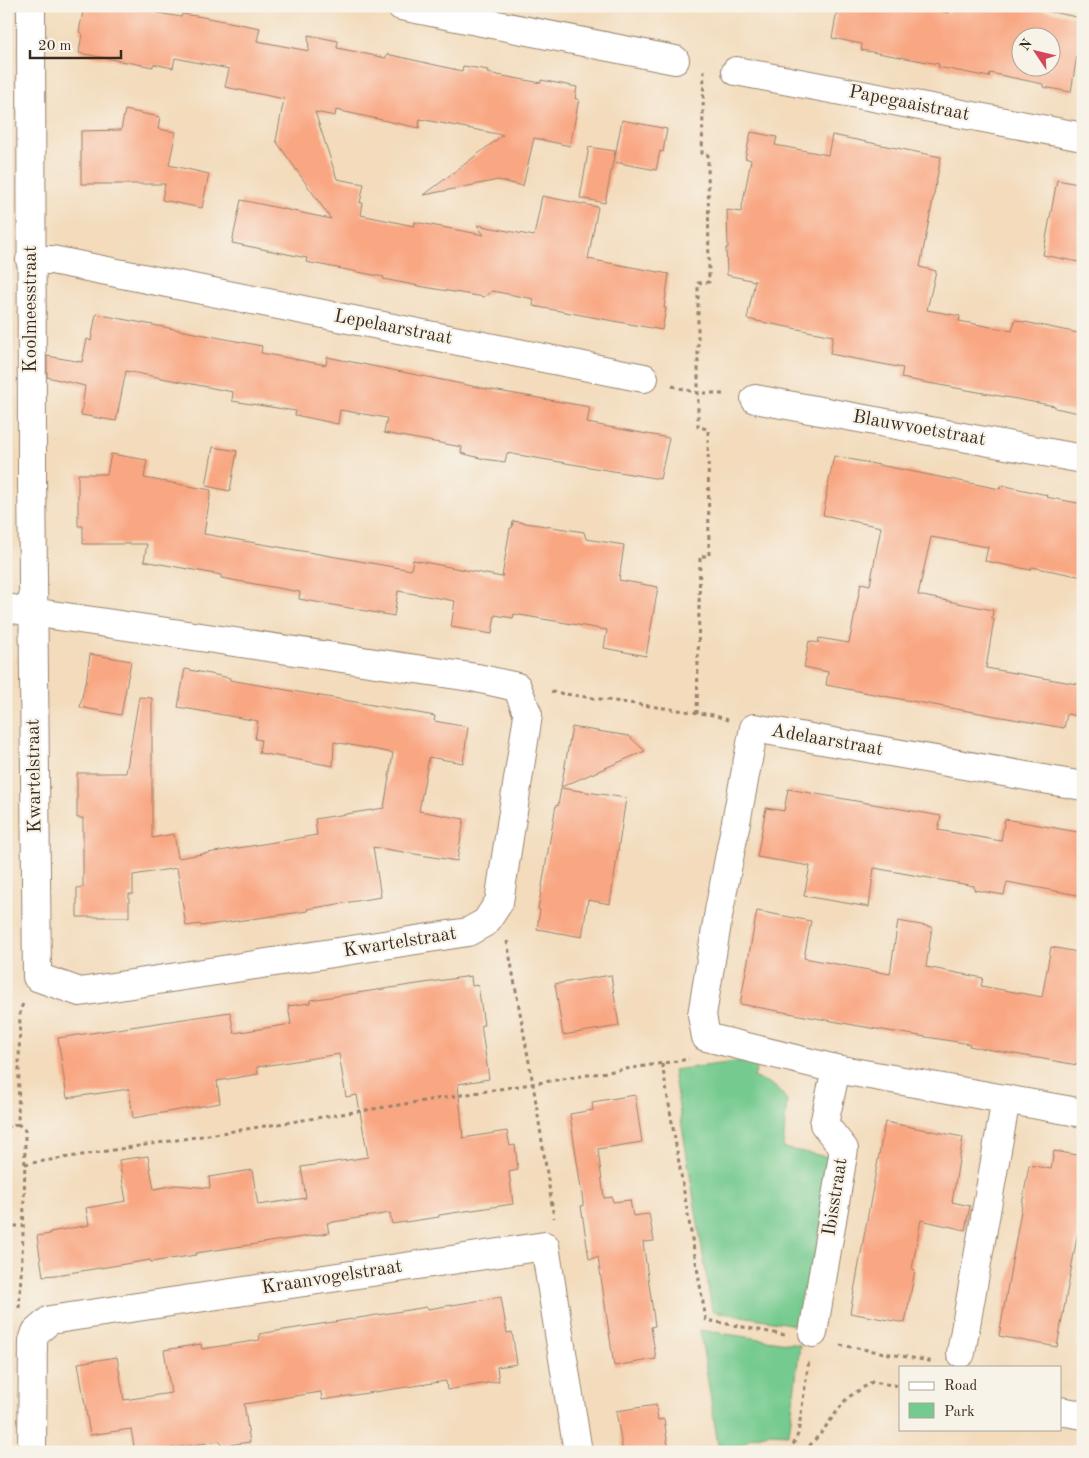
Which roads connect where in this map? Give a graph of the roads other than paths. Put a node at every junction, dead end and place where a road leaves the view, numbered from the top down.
1 (31, 6) edge
2 (401, 6) edge
3 (675, 60) dead end
4 (736, 71) dead end
5 (1083, 137) edge
6 (30, 260) junction
7 (644, 378) road end
8 (755, 399) road end
9 (1083, 459) edge
10 (6, 608) edge
11 (32, 612) junction
12 (1083, 786) edge
13 (836, 1069) junction
14 (1006, 1099) junction
15 (1083, 1113) edge
16 (812, 1337) road end
17 (949, 1358) road end
18 (1062, 1411) edge
19 (1083, 1415) edge
20 (32, 1452) edge
21 (578, 1452) edge

1 - 6 street, Koolmeesstraat
2 - 3 street
4 - 5 street, Papegaaistraat
6 - 7 street, Lepelaarstraat
6 - 11 street, Koolmeesstraat
8 - 9 street, Blauwvoetstraat
10 - 11 street
11 - 11 street, Kwartelstraat
12 - 13 street, Adelaarstraat
13 - 14 street
13 - 16 street, Ibisstraat
14 - 15 street
14 - 17 street
18 - 19 street
20 - 21 street, Kraanvogelstraat

